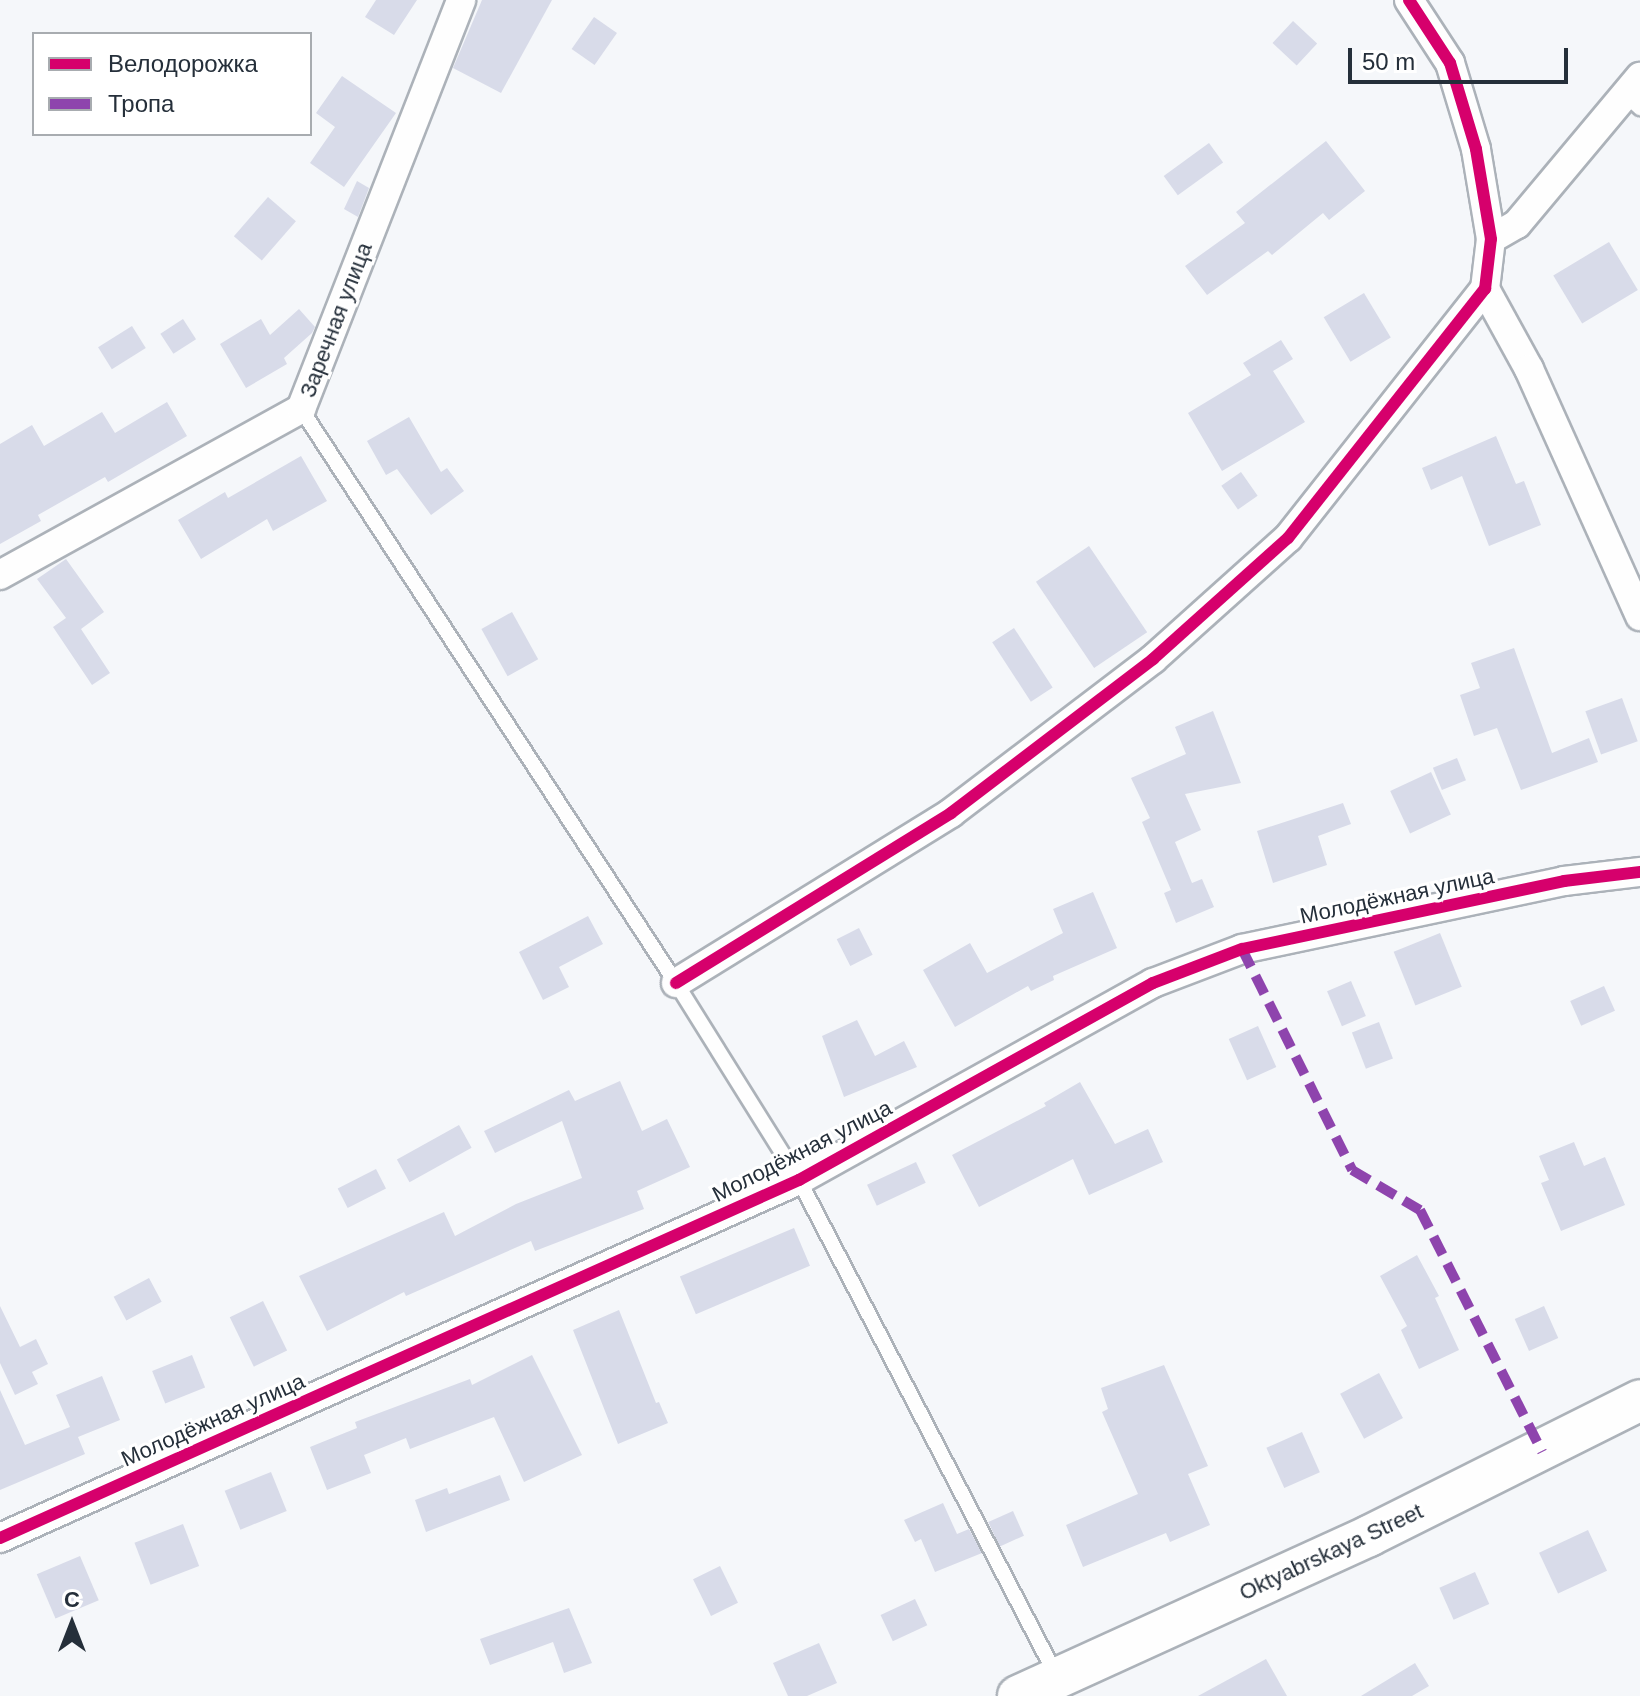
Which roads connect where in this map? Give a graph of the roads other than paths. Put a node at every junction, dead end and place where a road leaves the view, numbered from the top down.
1 (461, 0) edge
2 (1409, 0) edge
3 (1635, 93) edge
4 (1491, 239) junction
5 (1485, 289) junction
6 (301, 409) junction
7 (0, 575) edge
8 (1640, 616) edge
9 (1640, 872) edge
10 (676, 983) junction
11 (799, 1180) junction
12 (1640, 1400) edge
13 (0, 1538) edge
14 (1057, 1677) junction
15 (1018, 1696) edge

1 - 6 street, Заречная улица
2 - 4 street
3 - 4 street
4 - 5 street
5 - 8 street
5 - 10 street
6 - 7 street, Заречная улица
6 - 10 lane
9 - 11 street, Молодёжная улица
10 - 11 lane
11 - 13 street, Молодёжная улица
11 - 14 lane
12 - 14 street, Oktyabrskaya Street
14 - 15 street, Oktyabrskaya Street

